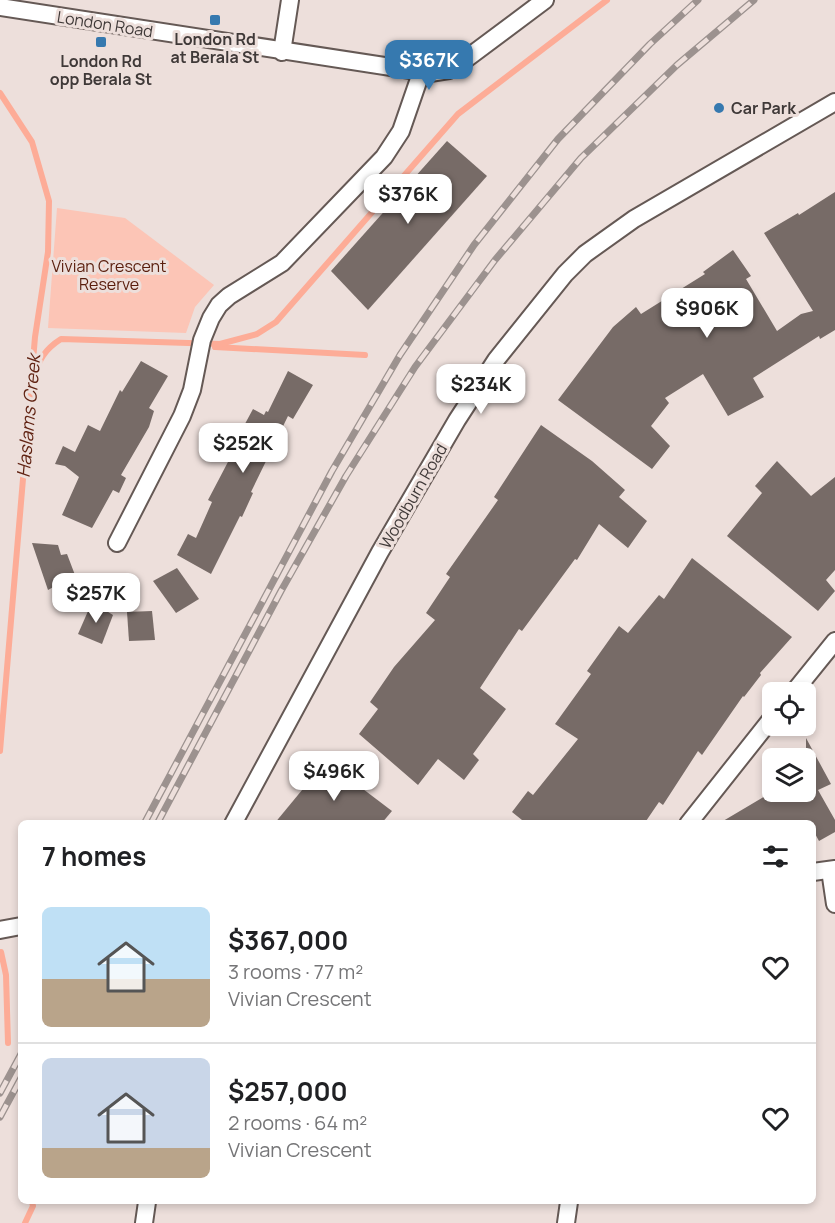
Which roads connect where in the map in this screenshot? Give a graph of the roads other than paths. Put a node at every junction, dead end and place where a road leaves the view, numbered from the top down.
1 (290, 0) edge
2 (545, 0) edge
3 (0, 7) edge
4 (282, 52) junction
5 (421, 73) junction
6 (835, 102) edge
7 (117, 543) dead end
8 (835, 641) edge
9 (802, 682) edge
10 (762, 731) edge
11 (235, 820) edge
12 (691, 820) edge
13 (833, 869) edge
14 (816, 872) edge
15 (835, 904) edge
16 (18, 927) edge
17 (0, 930) edge
18 (147, 1204) edge
19 (570, 1204) edge
20 (144, 1223) edge
21 (566, 1223) edge

1 - 4 street
2 - 5 street, London Road
3 - 4 street, London Road
4 - 5 street, London Road
5 - 7 street
6 - 11 street, Woodburn Road
8 - 9 street
10 - 12 street
13 - 14 street
13 - 15 street
16 - 17 street
18 - 20 street
19 - 21 street

